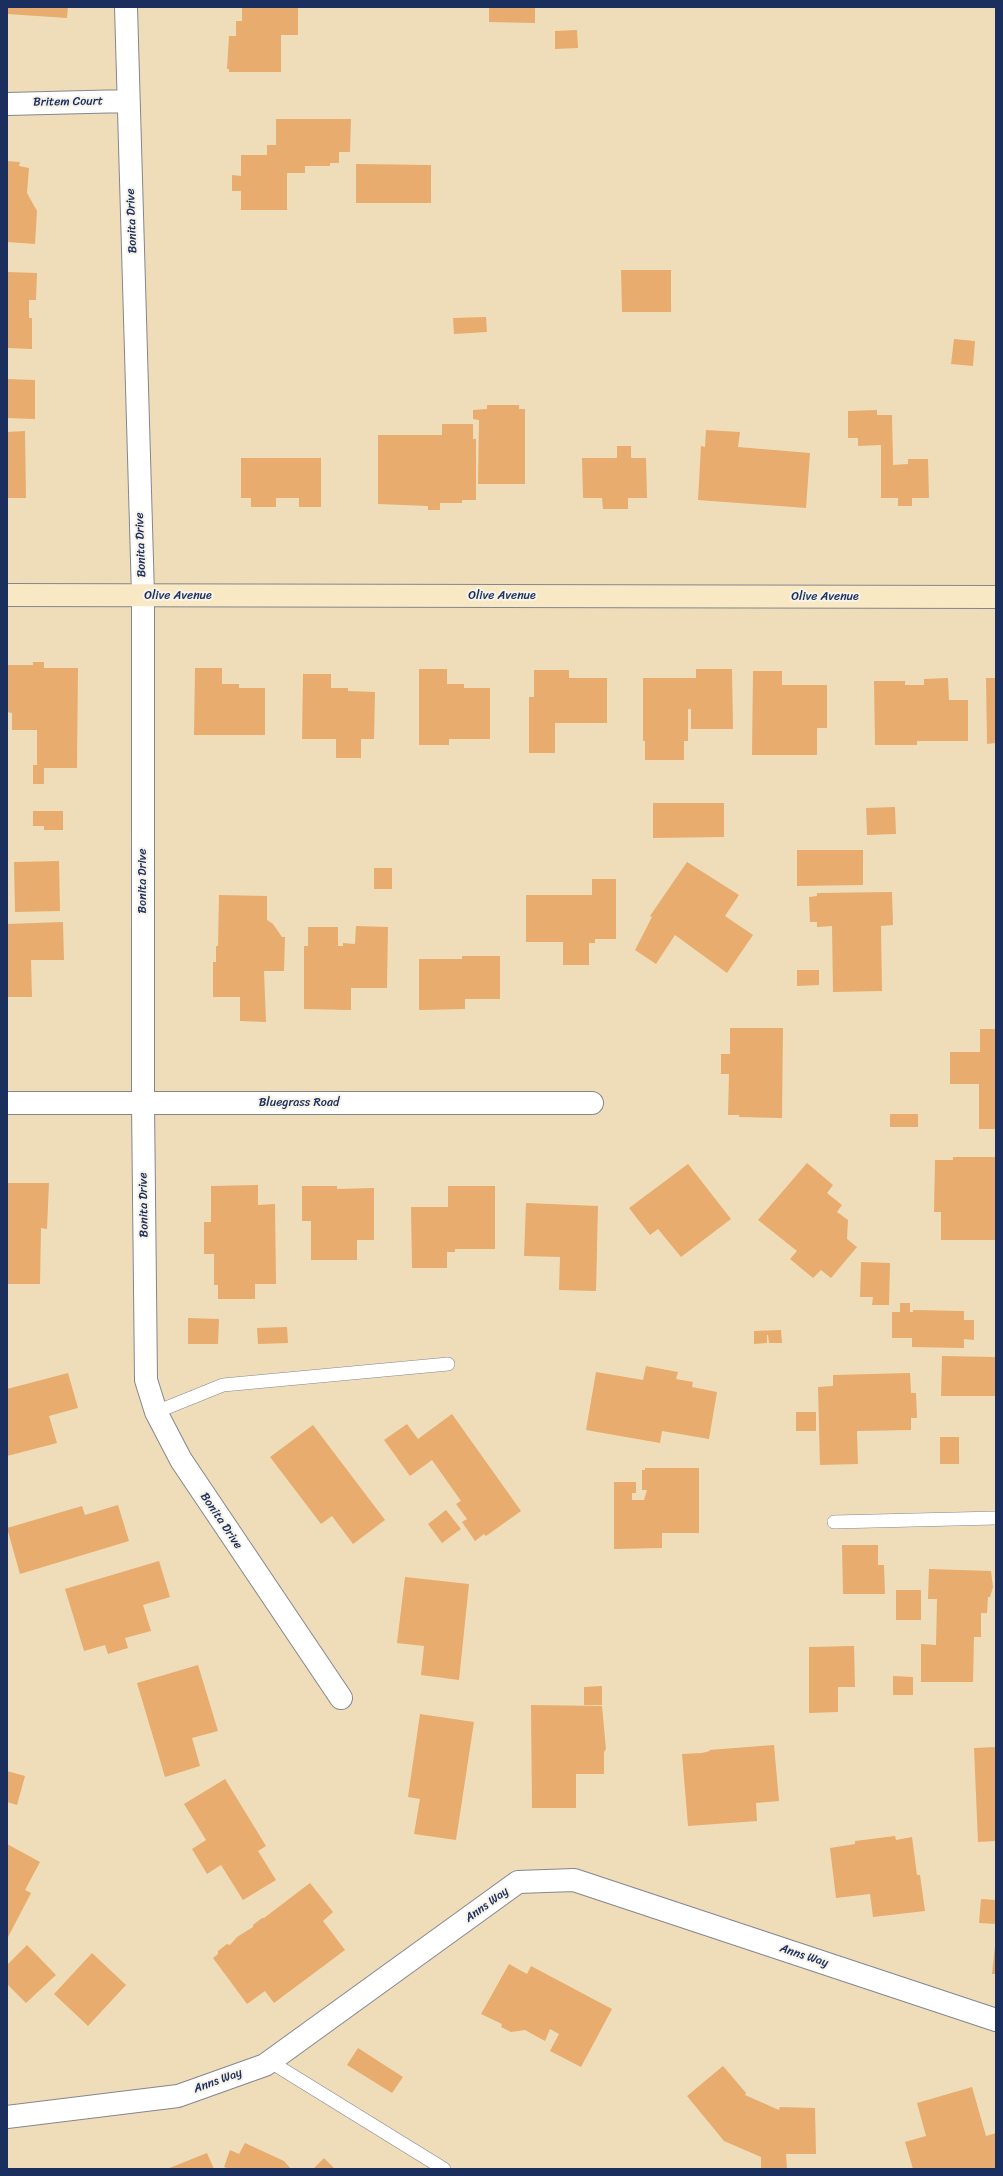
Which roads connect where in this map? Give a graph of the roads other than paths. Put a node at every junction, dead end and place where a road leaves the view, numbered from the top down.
1 (126, 7) edge
2 (128, 101) junction
3 (7, 104) edge
4 (7, 595) edge
5 (143, 596) junction
6 (996, 597) edge
7 (7, 1102) edge
8 (143, 1102) junction
9 (592, 1102) dead end
10 (448, 1364) dead end
11 (156, 1412) junction
12 (996, 1518) edge
13 (834, 1522) dead end
14 (341, 1698) dead end
15 (996, 2020) edge
16 (269, 2061) junction
17 (7, 2117) edge
18 (444, 2169) edge

1 - 2 street, Bonita Drive
2 - 3 street, Britem Court
2 - 5 street, Bonita Drive
4 - 5 main road, Olive Avenue
5 - 6 main road, Olive Avenue
5 - 8 street, Bonita Drive
7 - 8 street, Bluegrass Road
8 - 9 street, Bluegrass Road
8 - 11 street, Bonita Drive
10 - 11 lane
11 - 14 street, Bonita Drive
12 - 13 lane
15 - 16 street, Anns Way
16 - 17 street, Anns Way
16 - 18 lane

